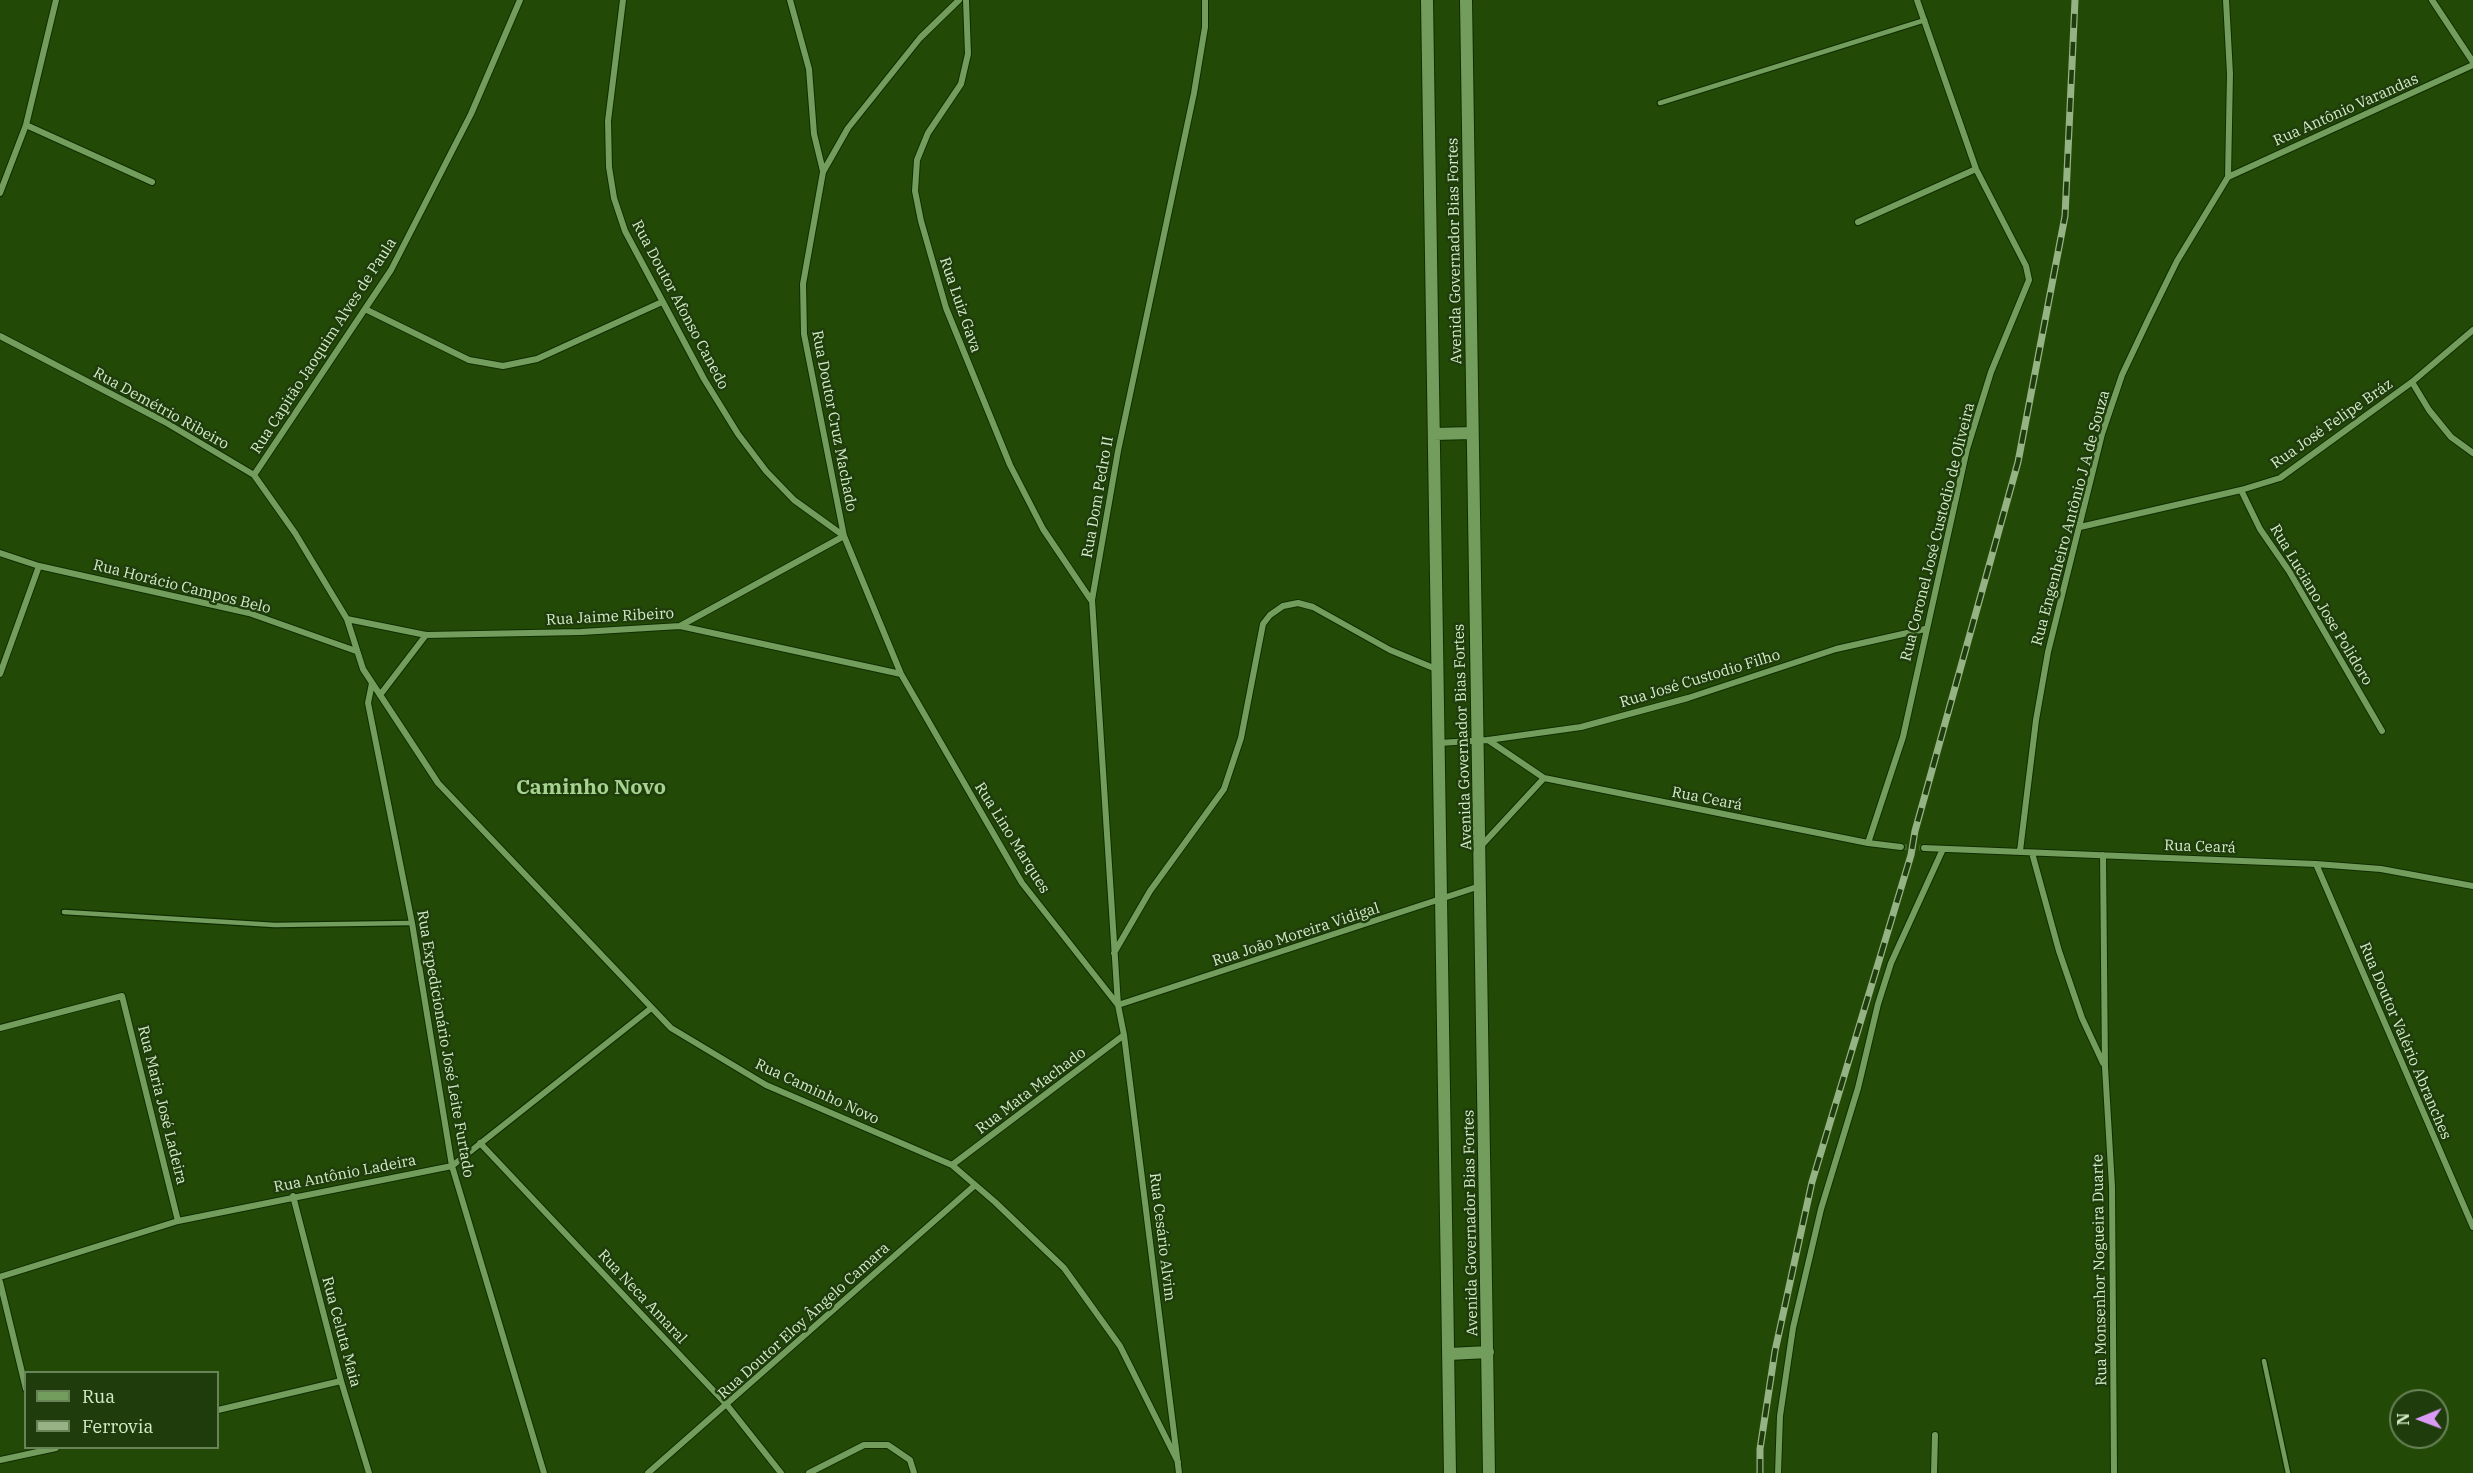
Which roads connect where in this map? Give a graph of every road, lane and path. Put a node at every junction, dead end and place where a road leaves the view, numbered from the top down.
1 (56, 0) edge
2 (520, 0) edge
3 (623, 0) edge
4 (790, 0) edge
5 (959, 0) edge
6 (966, 0) edge
7 (1205, 0) edge
8 (1427, 0) edge
9 (1466, 0) edge
10 (1917, 0) edge
11 (2226, 0) edge
12 (2432, 0) edge
13 (1926, 20) junction
14 (2473, 63) edge
15 (1660, 104) dead end
16 (26, 125) junction
17 (1977, 169) junction
18 (823, 172) junction
19 (2228, 177) junction
20 (152, 183) dead end
21 (0, 193) edge
22 (1858, 222) dead end
23 (662, 302) junction
24 (365, 309) junction
25 (2473, 330) edge
26 (0, 336) edge
27 (2412, 382) junction
28 (1472, 433) junction
29 (1434, 434) junction
30 (2473, 453) edge
31 (254, 475) junction
32 (2241, 490) junction
33 (2080, 527) junction
34 (844, 536) junction
35 (0, 553) edge
36 (39, 566) junction
37 (1092, 600) junction
38 (347, 619) junction
39 (680, 626) junction
40 (1925, 629) junction
41 (426, 635) junction
42 (356, 651) junction
43 (1436, 669) junction
44 (0, 674) edge
45 (901, 674) junction
46 (372, 682) junction
47 (380, 695) junction
48 (2382, 731) dead end
49 (1484, 740) junction
50 (1439, 743) junction
51 (1544, 778) junction
52 (1868, 843) junction
53 (1481, 846) junction
54 (1901, 847) tunnel mouth
55 (1924, 848) tunnel mouth
56 (1943, 849) junction
57 (2020, 851) junction
58 (2032, 853) junction
59 (2103, 855) junction
60 (2316, 864) junction
61 (2473, 885) edge
62 (1481, 886) junction
63 (1443, 900) junction
64 (64, 912) dead end
65 (412, 923) junction
66 (1114, 953) junction
67 (1118, 1005) junction
68 (650, 1009) junction
69 (0, 1028) edge
70 (1124, 1035) junction
71 (2105, 1067) junction
72 (480, 1143) junction
73 (952, 1165) junction
74 (452, 1166) junction
75 (974, 1186) junction
76 (293, 1196) junction
77 (178, 1221) junction
78 (2473, 1227) edge
79 (0, 1277) edge
80 (0, 1282) edge
81 (1488, 1352) junction
82 (1449, 1354) junction
83 (2264, 1361) dead end
84 (24, 1381) edge
85 (341, 1381) junction
86 (727, 1405) junction
87 (219, 1410) edge
88 (1935, 1435) dead end
89 (40, 1449) edge
90 (0, 1461) edge
91 (1178, 1462) junction
92 (369, 1473) edge
93 (544, 1473) edge
94 (648, 1473) edge
95 (781, 1473) edge
96 (809, 1473) edge
97 (914, 1473) edge
98 (1179, 1473) edge
99 (1450, 1473) edge
100 (1490, 1473) edge
101 (1778, 1473) edge
102 (1934, 1473) edge
103 (2114, 1473) edge
104 (2288, 1473) edge

1 - 16 street
2 - 24 street, Rua Capitão Jaoquim Alves de Paula
3 - 23 street, Rua Doutor Afonso Canedo
4 - 18 street
5 - 18 street, Rua Doutor Cruz Machado
6 - 37 street, Rua Luiz Gava
7 - 37 street, Rua Dom Pedro II
8 - 29 main road, Avenida Governador Bias Fortes
9 - 28 main road, Avenida Governador Bias Fortes
10 - 13 street, Rua Coronel José Custodio de Oliveira
11 - 19 street
12 - 14 street
13 - 15 lane
13 - 17 street, Rua Coronel José Custodio de Oliveira
14 - 19 street, Rua Antônio Varandas
16 - 20 street
16 - 21 street
17 - 22 street
17 - 40 street, Rua Coronel José Custodio de Oliveira
18 - 34 street, Rua Doutor Cruz Machado
19 - 33 street, Rua Engenheiro Antônio J A de Souza
23 - 24 street
23 - 34 street, Rua Doutor Afonso Canedo
24 - 31 street, Rua Capitão Jaoquim Alves de Paula
25 - 27 street, Rua José Felipe Bráz
26 - 31 street, Rua Demétrio Ribeiro
27 - 30 street
27 - 32 street, Rua José Felipe Bráz
28 - 29 main road
28 - 49 main road, Avenida Governador Bias Fortes
29 - 43 main road, Avenida Governador Bias Fortes
31 - 38 street, Rua Demétrio Ribeiro
32 - 33 street, Rua José Felipe Bráz
32 - 48 street, Rua Luciano Jose Polidoro
33 - 57 street, Rua Engenheiro Antônio J A de Souza
34 - 39 street, Rua Jaime Ribeiro
34 - 45 street, Rua Lino Marques
35 - 36 street, Rua Horácio Campos Belo
36 - 42 street, Rua Horácio Campos Belo
36 - 44 street
37 - 66 street, Rua Dom Pedro II
38 - 41 street, Rua Jaime Ribeiro
38 - 42 street, Rua Demétrio Ribeiro
39 - 41 street, Rua Jaime Ribeiro
39 - 45 street
40 - 49 street, Rua José Custodio Filho
40 - 52 street, Rua Coronel José Custodio de Oliveira
41 - 47 street
42 - 46 street, Rua Caminho Novo
43 - 50 main road, Avenida Governador Bias Fortes
43 - 66 street
45 - 67 street, Rua Lino Marques
46 - 47 street, Rua Caminho Novo
46 - 65 street, Rua Expedicionário José Leite Furtado
47 - 68 street, Rua Caminho Novo
49 - 50 street
49 - 51 street, Rua Ceará
49 - 53 main road, Avenida Governador Bias Fortes
50 - 63 main road, Avenida Governador Bias Fortes
51 - 52 street, Rua Ceará
51 - 53 street
52 - 54 street, Rua Ceará
53 - 62 main road, Avenida Governador Bias Fortes
55 - 56 street, Rua Ceará
56 - 57 street, Rua Ceará
56 - 101 street
57 - 58 street, Rua Ceará
58 - 59 street, Rua Ceará
58 - 71 street, Rua Monsenhor Nogueira Duarte
59 - 60 street, Rua Ceará
59 - 71 street, Rua Monsenhor Nogueira Duarte
60 - 61 street, Rua Ceará
60 - 78 street, Rua Doutor Valério Abranches
62 - 63 street, Rua João Moreira Vidigal
62 - 81 main road, Avenida Governador Bias Fortes
63 - 67 street, Rua João Moreira Vidigal
63 - 82 main road, Avenida Governador Bias Fortes
64 - 65 lane
65 - 74 street, Rua Expedicionário José Leite Furtado
66 - 67 street, Rua Dom Pedro II
67 - 70 street, Rua Cesário Alvim
68 - 72 street, Rua Antônio Ladeira
68 - 73 street, Rua Caminho Novo
69 - 77 street, Rua Maria José Ladeira
70 - 73 street, Rua Mata Machado
70 - 91 street, Rua Cesário Alvim
71 - 103 street, Rua Monsenhor Nogueira Duarte
72 - 74 street, Rua Antônio Ladeira
72 - 86 street, Rua Neca Amaral
73 - 75 street, Rua Caminho Novo
74 - 76 street, Rua Antônio Ladeira
74 - 93 street, Rua Expedicionário José Leite Furtado
75 - 86 street, Rua Doutor Eloy Ângelo Camara
75 - 91 street, Rua Caminho Novo
76 - 77 street, Rua Antônio Ladeira
76 - 85 street, Rua Celuta Maia
77 - 79 street, Rua Antônio Ladeira
80 - 84 street
81 - 82 main road
81 - 100 main road, Avenida Governador Bias Fortes
82 - 99 main road, Avenida Governador Bias Fortes
83 - 104 lane
85 - 87 street
85 - 92 street, Rua Celuta Maia
86 - 94 street, Rua Doutor Eloy Ângelo Camara
86 - 95 street, Rua Neca Amaral
88 - 102 street
89 - 90 street
91 - 98 street, Rua Cesário Alvim
96 - 97 street

